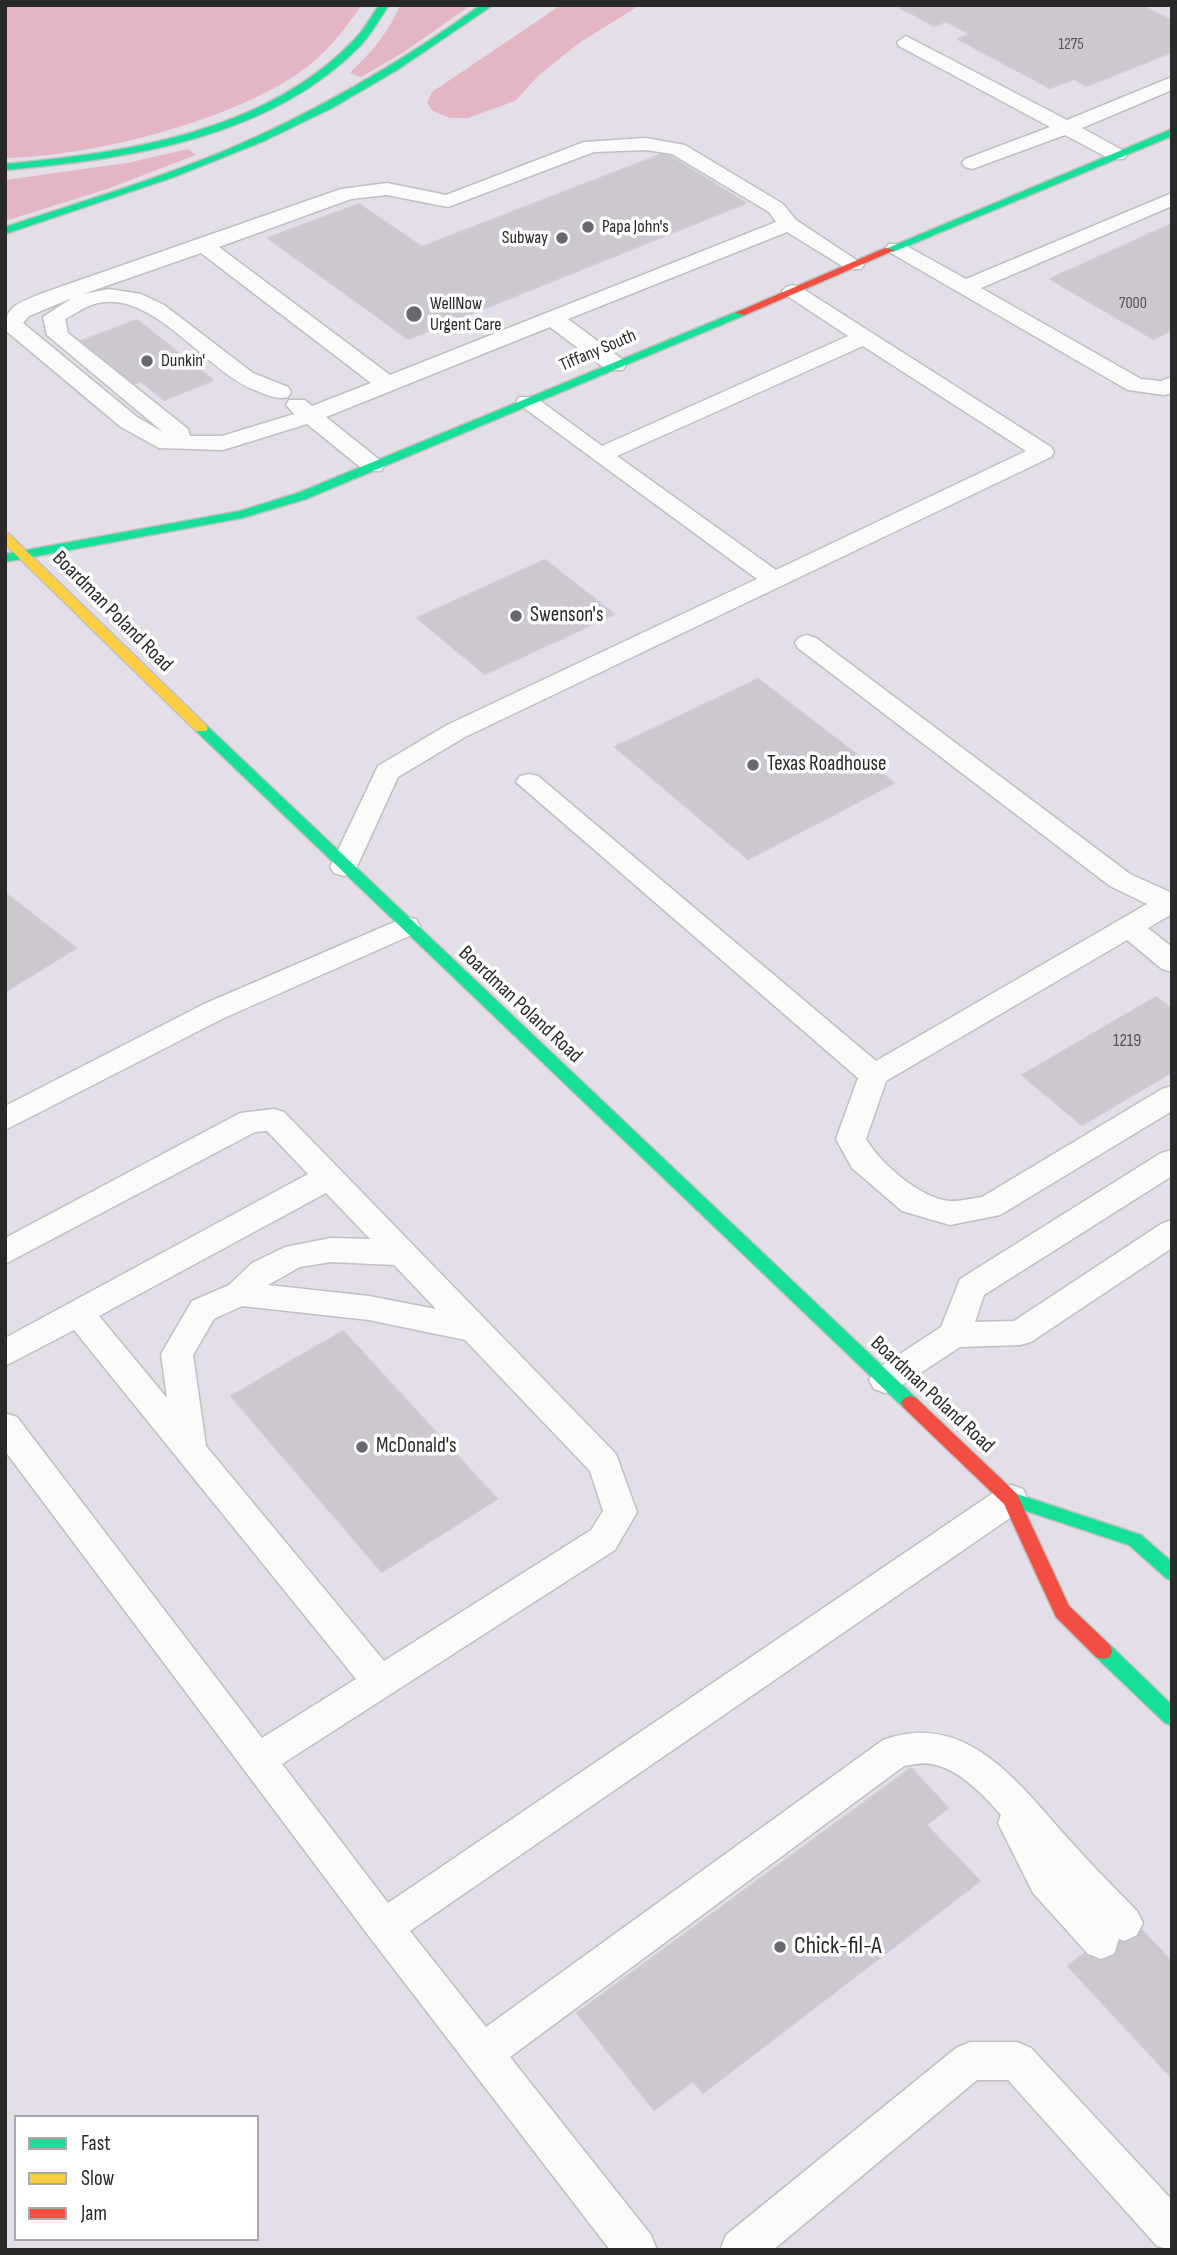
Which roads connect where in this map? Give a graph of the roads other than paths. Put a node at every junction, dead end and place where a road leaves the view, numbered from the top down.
1 (384, 5) edge
2 (488, 5) edge
3 (906, 42) dead end
4 (1172, 83) edge
5 (1066, 128) junction
6 (1172, 132) edge
7 (1117, 155) junction
8 (972, 163) dead end
9 (5, 167) edge
10 (1172, 199) edge
11 (789, 224) junction
12 (5, 231) edge
13 (204, 245) junction
14 (896, 248) junction
15 (854, 265) junction
16 (129, 272) junction
17 (965, 288) junction
18 (793, 291) junction
19 (552, 318) junction
20 (864, 337) junction
21 (615, 365) junction
22 (387, 384) junction
23 (1172, 384) edge
24 (280, 392) junction
25 (527, 402) junction
26 (310, 415) junction
27 (190, 443) junction
28 (600, 455) junction
29 (373, 466) junction
30 (5, 537) edge
31 (23, 554) junction
32 (5, 558) edge
33 (773, 579) junction
34 (807, 643) dead end
35 (528, 782) dead end
36 (344, 867) junction
37 (1172, 902) edge
38 (406, 926) junction
39 (1129, 927) junction
40 (1172, 962) edge
41 (874, 1075) junction
42 (1172, 1097) edge
43 (5, 1119) edge
44 (1172, 1161) edge
45 (329, 1177) junction
46 (1172, 1232) edge
47 (5, 1252) edge
48 (402, 1254) junction
49 (240, 1294) junction
50 (78, 1313) junction
51 (474, 1329) junction
52 (954, 1335) junction
53 (5, 1353) edge
54 (885, 1380) junction
55 (5, 1426) edge
56 (190, 1450) junction
57 (1011, 1499) junction
58 (1172, 1573) edge
59 (380, 1682) junction
60 (1172, 1717) edge
61 (257, 1761) junction
62 (384, 1927) junction
63 (1112, 1932) dead end
64 (482, 2054) junction
65 (1172, 2231) edge
66 (636, 2250) edge
67 (741, 2250) edge

1 - 9 main road
2 - 12 main road
3 - 5 lane
4 - 5 lane
5 - 7 lane
5 - 8 lane
6 - 7 main road, Tiffany South
7 - 14 main road, Tiffany South
10 - 17 lane
11 - 13 lane
11 - 15 lane
11 - 19 lane
13 - 16 lane
13 - 22 lane
14 - 15 main road, Tiffany South
14 - 17 lane
15 - 18 main road, Tiffany South
16 - 24 lane
16 - 27 lane
17 - 23 lane
18 - 20 lane
18 - 21 main road, Tiffany South
19 - 21 lane
19 - 22 lane
20 - 28 lane
20 - 33 lane
21 - 25 main road, Tiffany South
22 - 26 lane
24 - 26 lane
24 - 27 lane
25 - 28 lane
25 - 29 main road, Tiffany South
26 - 27 lane
26 - 29 lane
28 - 33 lane
29 - 31 main road, Tiffany South
30 - 31 main road, Boardman Poland Road
31 - 32 main road, Tiffany South
31 - 36 main road, Boardman Poland Road
33 - 36 lane
34 - 37 lane
35 - 41 lane
36 - 38 main road, Boardman Poland Road
37 - 39 lane
38 - 43 lane
38 - 54 main road, Boardman Poland Road
39 - 40 lane
39 - 41 lane
41 - 42 lane
44 - 52 lane
45 - 47 lane
45 - 48 lane
45 - 50 lane
46 - 52 lane
48 - 49 lane
48 - 51 lane
49 - 51 lane
49 - 56 lane
50 - 53 lane
50 - 56 lane
51 - 59 lane
52 - 54 lane
54 - 57 main road, Boardman Poland Road
55 - 61 lane
56 - 59 lane
57 - 58 main road, Boardman Poland Road
57 - 60 main road, Boardman Poland Road
57 - 62 lane
59 - 61 lane
61 - 62 lane
62 - 64 lane
63 - 64 lane
64 - 66 lane
65 - 67 lane

